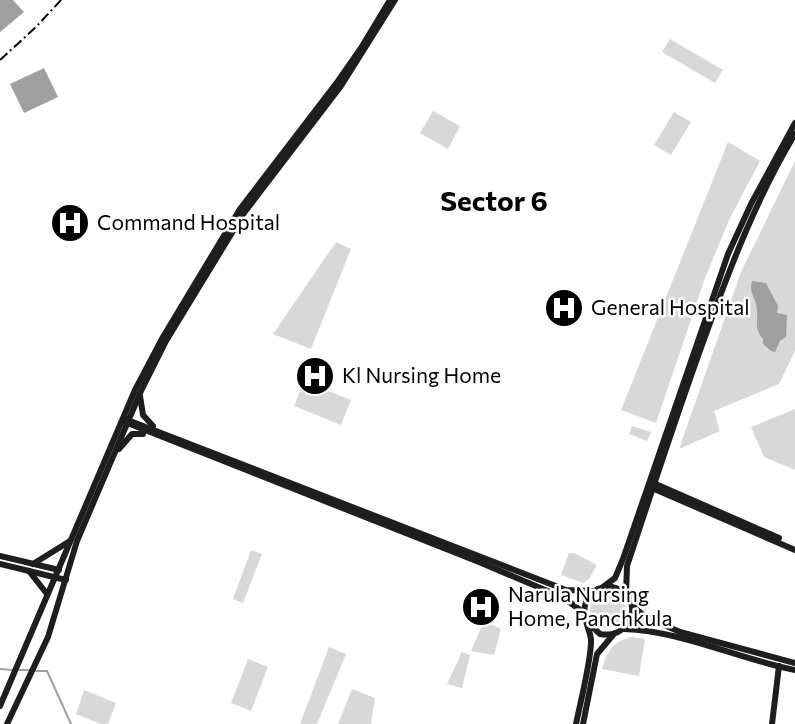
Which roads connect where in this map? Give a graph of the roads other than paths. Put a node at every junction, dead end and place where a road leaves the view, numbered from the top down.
1 (390, 0) edge
2 (396, 0) edge
3 (795, 123) edge
4 (795, 134) edge
5 (141, 391) junction
6 (126, 420) junction
7 (156, 433) junction
8 (113, 455) junction
9 (651, 485) junction
10 (402, 529) junction
11 (69, 541) junction
12 (795, 547) edge
13 (0, 556) edge
14 (0, 564) edge
15 (31, 567) junction
16 (56, 573) junction
17 (67, 576) junction
18 (603, 587) junction
19 (595, 591) junction
20 (47, 594) junction
21 (626, 594) junction
22 (632, 606) junction
23 (584, 613) junction
24 (587, 622) junction
25 (624, 629) junction
26 (613, 635) junction
27 (795, 663) edge
28 (779, 666) junction
29 (795, 670) edge
30 (0, 706) edge
31 (7, 724) edge
32 (576, 724) edge
33 (583, 724) edge
34 (772, 724) edge

1 - 6 street
2 - 5 street
3 - 9 street
4 - 9 street
5 - 6 street
5 - 7 street
6 - 7 street
6 - 8 street
6 - 11 street
7 - 8 street
7 - 10 street
8 - 17 street
9 - 12 street
9 - 18 street
9 - 21 street
10 - 19 street
10 - 23 street
11 - 15 street
11 - 16 street
13 - 15 street
14 - 15 street
15 - 16 street
15 - 20 street
16 - 17 street
16 - 20 street
17 - 31 street
18 - 19 street
18 - 21 street
19 - 23 street
20 - 30 street
21 - 22 street
22 - 25 street
22 - 27 street
23 - 24 street
24 - 26 street
24 - 32 street
25 - 26 street
25 - 28 street
26 - 33 street
28 - 29 street
28 - 34 street

